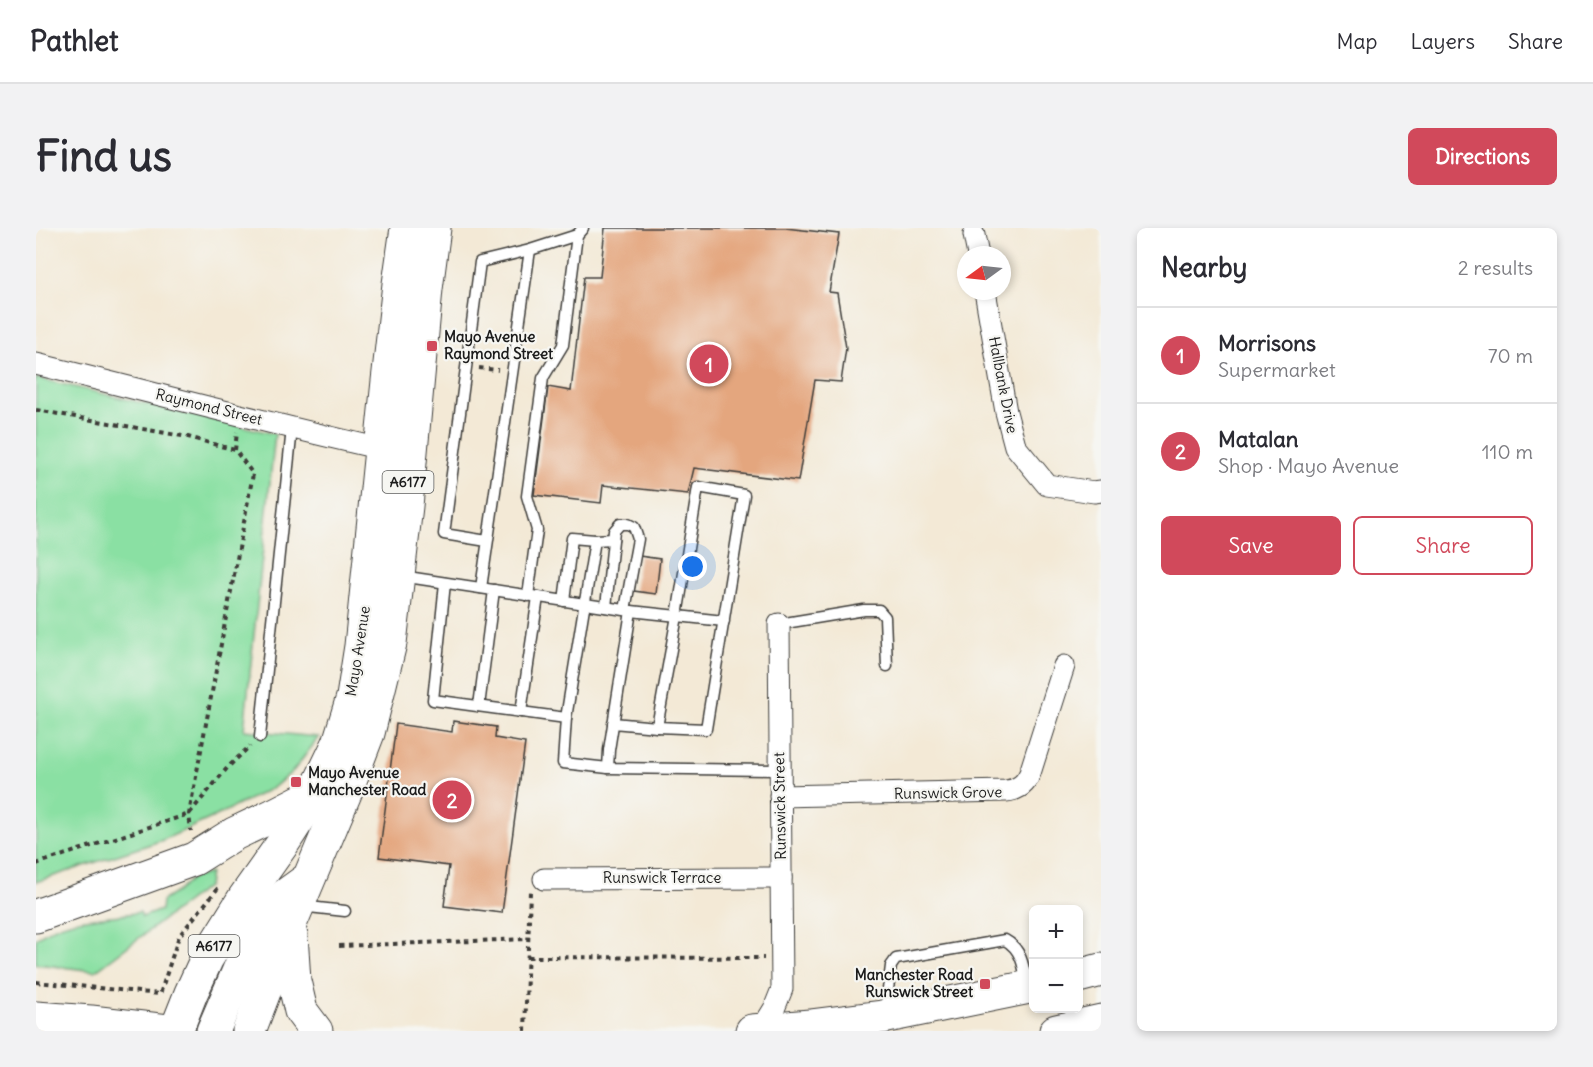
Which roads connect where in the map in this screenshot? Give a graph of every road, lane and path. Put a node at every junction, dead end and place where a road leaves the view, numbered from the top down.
1 (407, 228) edge
2 (434, 228) edge
3 (580, 231) edge
4 (530, 250) junction
5 (987, 300) edge
6 (36, 364) edge
7 (36, 410) edge
8 (292, 428) junction
9 (381, 449) junction
10 (1101, 491) edge
11 (613, 539) junction
12 (595, 540) junction
13 (488, 541) junction
14 (398, 576) junction
15 (445, 583) junction
16 (481, 588) junction
17 (494, 590) junction
18 (533, 596) junction
19 (564, 601) junction
20 (584, 604) junction
21 (606, 608) junction
22 (628, 611) junction
23 (677, 616) junction
24 (724, 621) junction
25 (778, 624) joint
26 (887, 666) dead end
27 (1064, 666) dead end
28 (479, 706) junction
29 (521, 712) junction
30 (566, 718) junction
31 (613, 723) junction
32 (657, 727) junction
33 (260, 737) joint
34 (608, 768) junction
35 (780, 770) junction
36 (314, 795) junction
37 (780, 796) junction
38 (189, 814) junction
39 (194, 859) junction
40 (255, 862) junction
41 (36, 864) edge
42 (781, 878) junction
43 (544, 879) joint
44 (296, 903) junction
45 (345, 911) dead end
46 (36, 916) edge
47 (528, 939) junction
48 (339, 946) dead end
49 (528, 957) junction
50 (782, 958) junction
51 (1101, 970) edge
52 (1083, 975) edge
53 (36, 982) edge
54 (1029, 983) edge
55 (1029, 986) edge
56 (782, 989) junction
57 (885, 1016) junction
58 (36, 1018) edge
59 (1101, 1021) edge
60 (810, 1026) junction
61 (761, 1030) edge
62 (168, 1031) edge
63 (176, 1031) edge
64 (213, 1031) edge
65 (249, 1031) edge
66 (316, 1031) edge
67 (525, 1031) edge
68 (752, 1031) edge
69 (1056, 1031) edge

1 - 9 main road, Mayo Avenue / A6177
2 - 14 main road, Mayo Avenue / A6177
3 - 4 lane
3 - 18 lane
4 - 13 lane
4 - 13 lane
5 - 10 street, Hallbank Drive
6 - 8 street, Raymond Street
7 - 38 path
8 - 9 street, Raymond Street
8 - 33 lane
9 - 36 main road, Mayo Avenue / A6177
11 - 12 lane
11 - 21 lane
11 - 22 lane
12 - 19 lane
12 - 20 lane
13 - 16 lane
14 - 15 lane
14 - 44 main road, Mayo Avenue / A6177
15 - 16 lane
15 - 28 lane
16 - 17 lane
17 - 18 lane
17 - 28 lane
18 - 19 lane
18 - 29 lane
19 - 20 lane
20 - 21 lane
20 - 30 lane
21 - 22 lane
22 - 23 lane
22 - 31 lane
23 - 24 lane
23 - 24 lane
23 - 32 lane
24 - 32 lane
25 - 26 lane
25 - 35 street, Runswick Street
27 - 37 street, Runswick Grove
28 - 29 lane
29 - 30 lane
30 - 34 lane
31 - 32 lane
31 - 34 lane
33 - 38 path
34 - 35 lane
35 - 37 street, Runswick Street
36 - 39 main road
36 - 40 main road, Mayo Avenue / A6177
37 - 42 street, Runswick Street
38 - 39 path
38 - 41 path
39 - 40 main road
39 - 46 main road
40 - 44 main road
40 - 53 path
40 - 63 main road, Mayo Avenue / A6177
42 - 43 street, Runswick Terrace
42 - 50 street, Runswick Street
43 - 47 path
44 - 45 lane
44 - 64 main road
44 - 65 main road, Mayo Avenue / A6177
44 - 66 main road
47 - 48 path
47 - 49 path
49 - 50 path
49 - 67 path
50 - 56 street, Runswick Street
51 - 52 main road
54 - 57 lane
55 - 57 main road
56 - 60 street
56 - 61 street, Runswick Street
57 - 60 main road
58 - 62 main road
59 - 69 main road
60 - 61 main road
61 - 68 main road

